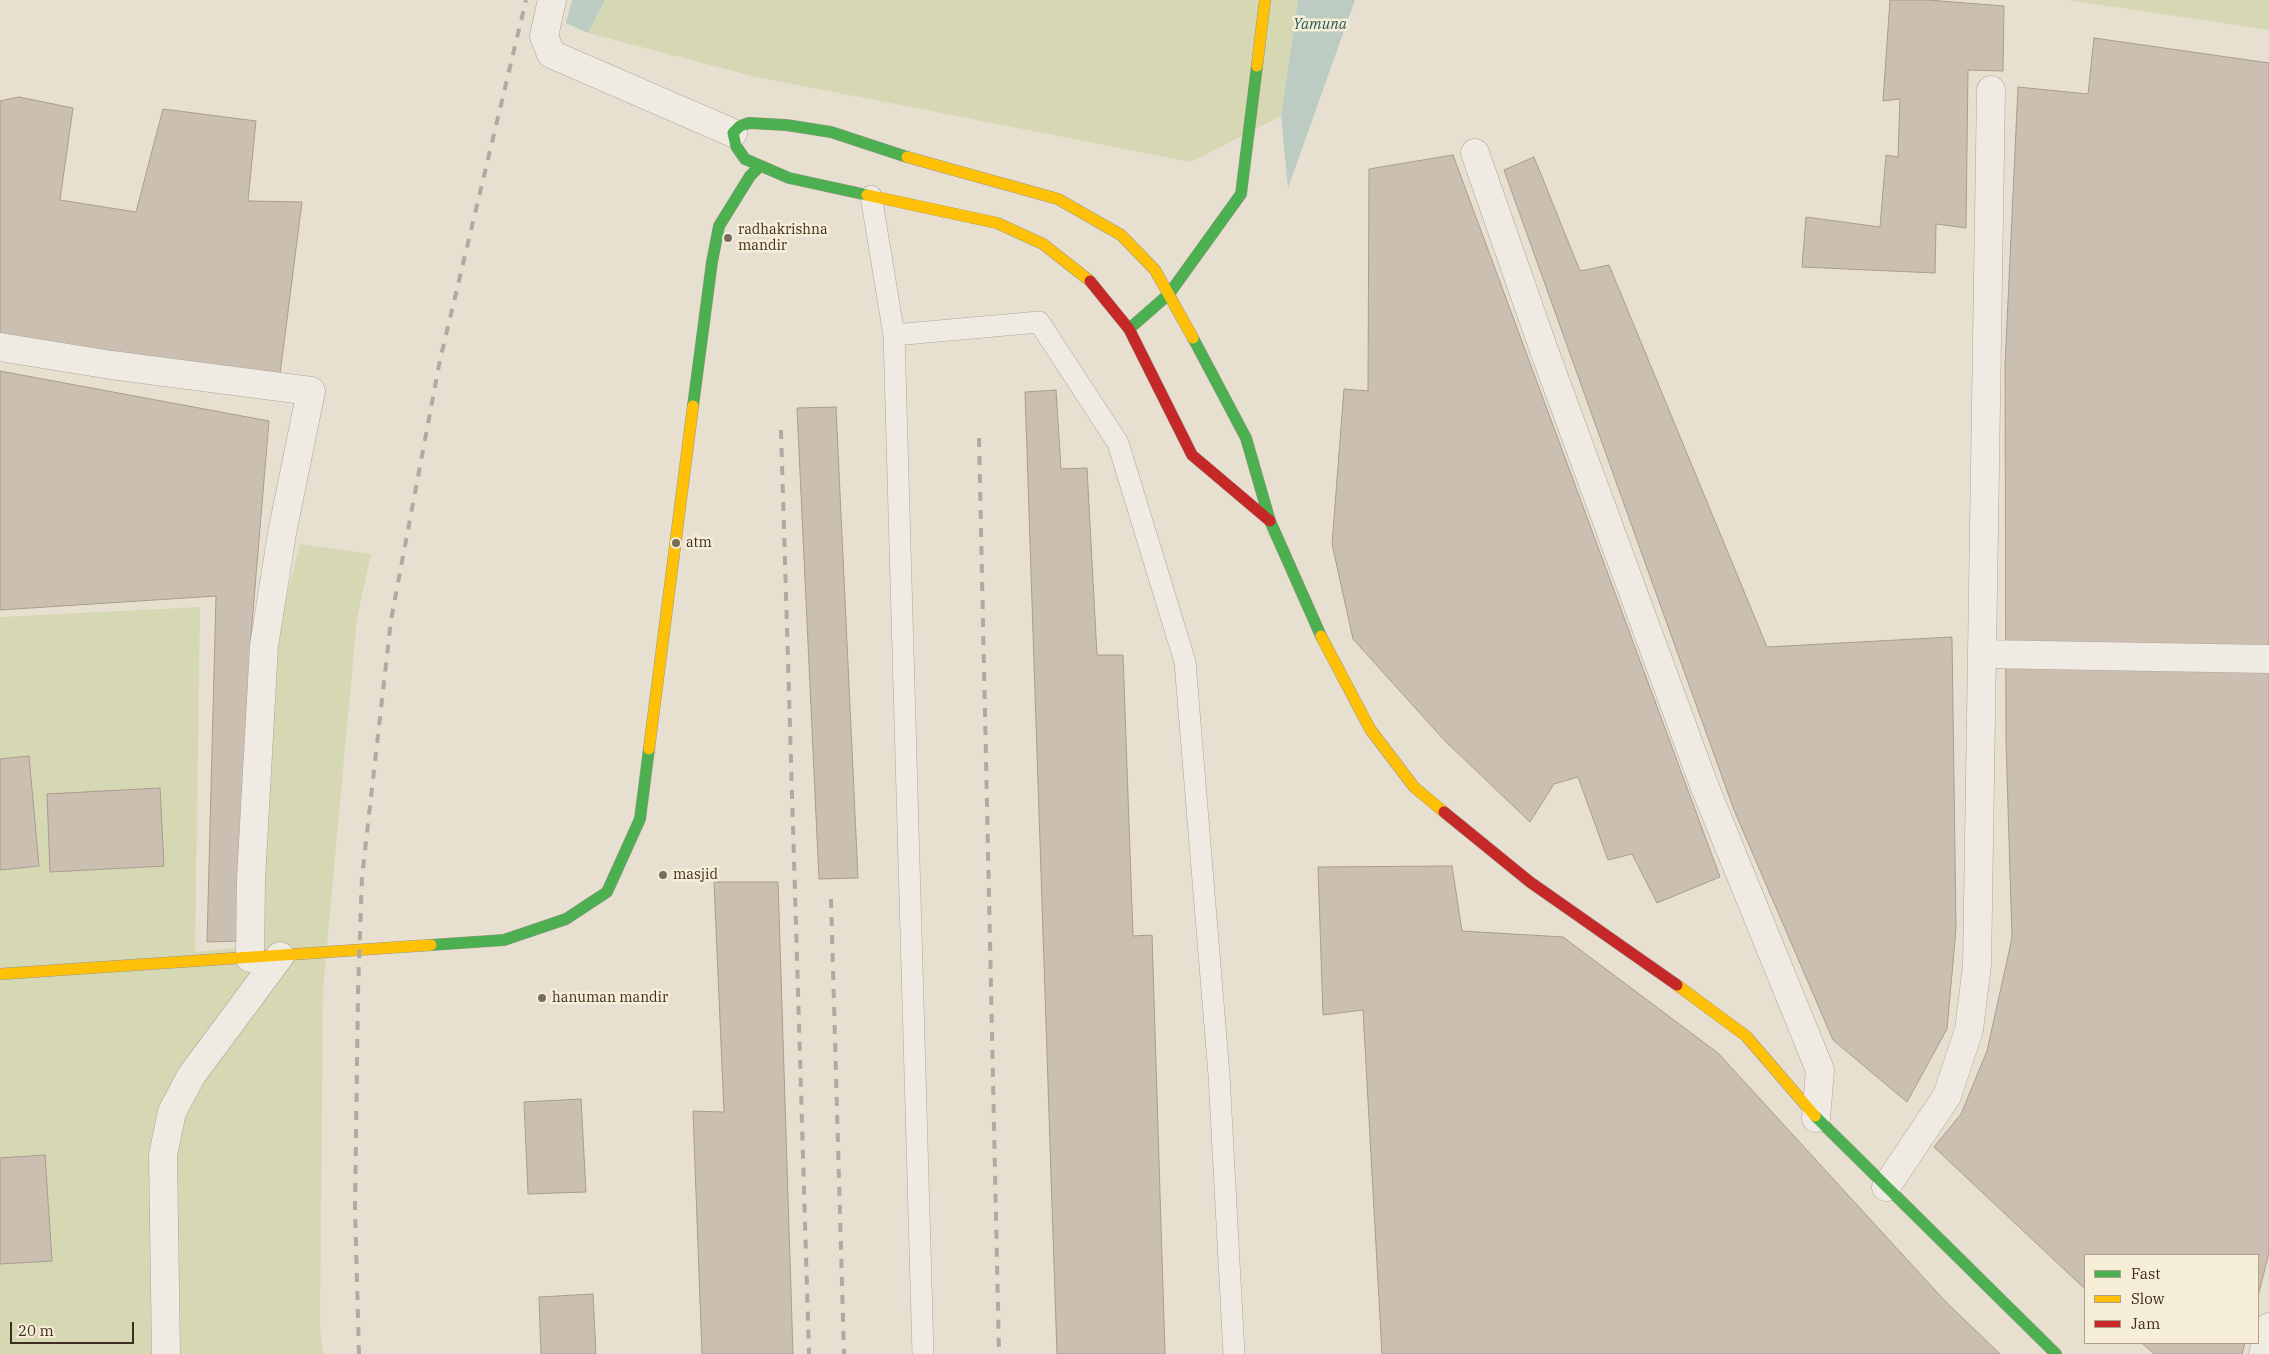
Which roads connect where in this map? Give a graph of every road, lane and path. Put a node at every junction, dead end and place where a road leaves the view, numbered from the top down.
1 (552, 0) edge
2 (1265, 0) edge
3 (1991, 90) dead end
4 (733, 133) junction
5 (1475, 153) dead end
6 (760, 166) junction
7 (871, 196) junction
8 (1169, 294) junction
9 (1129, 329) junction
10 (894, 335) junction
11 (0, 347) edge
12 (1270, 521) junction
13 (1982, 654) junction
14 (2269, 659) edge
15 (280, 956) junction
16 (250, 958) junction
17 (0, 974) edge
18 (1816, 1118) junction
19 (1886, 1187) junction
20 (2269, 1327) edge
21 (166, 1354) edge
22 (923, 1354) edge
23 (1234, 1354) edge
24 (2056, 1354) edge
25 (2263, 1354) edge

1 - 4 street
2 - 8 main road
3 - 13 street
4 - 6 main road
4 - 8 main road
5 - 18 street
6 - 7 main road
6 - 15 main road
7 - 9 main road
7 - 10 lane
8 - 9 main road
8 - 12 main road
9 - 12 main road
10 - 22 lane
10 - 23 lane
11 - 16 street
12 - 18 main road
13 - 14 street
13 - 19 street
15 - 16 main road
15 - 21 street
16 - 17 main road
18 - 19 main road
19 - 24 main road
20 - 25 street

